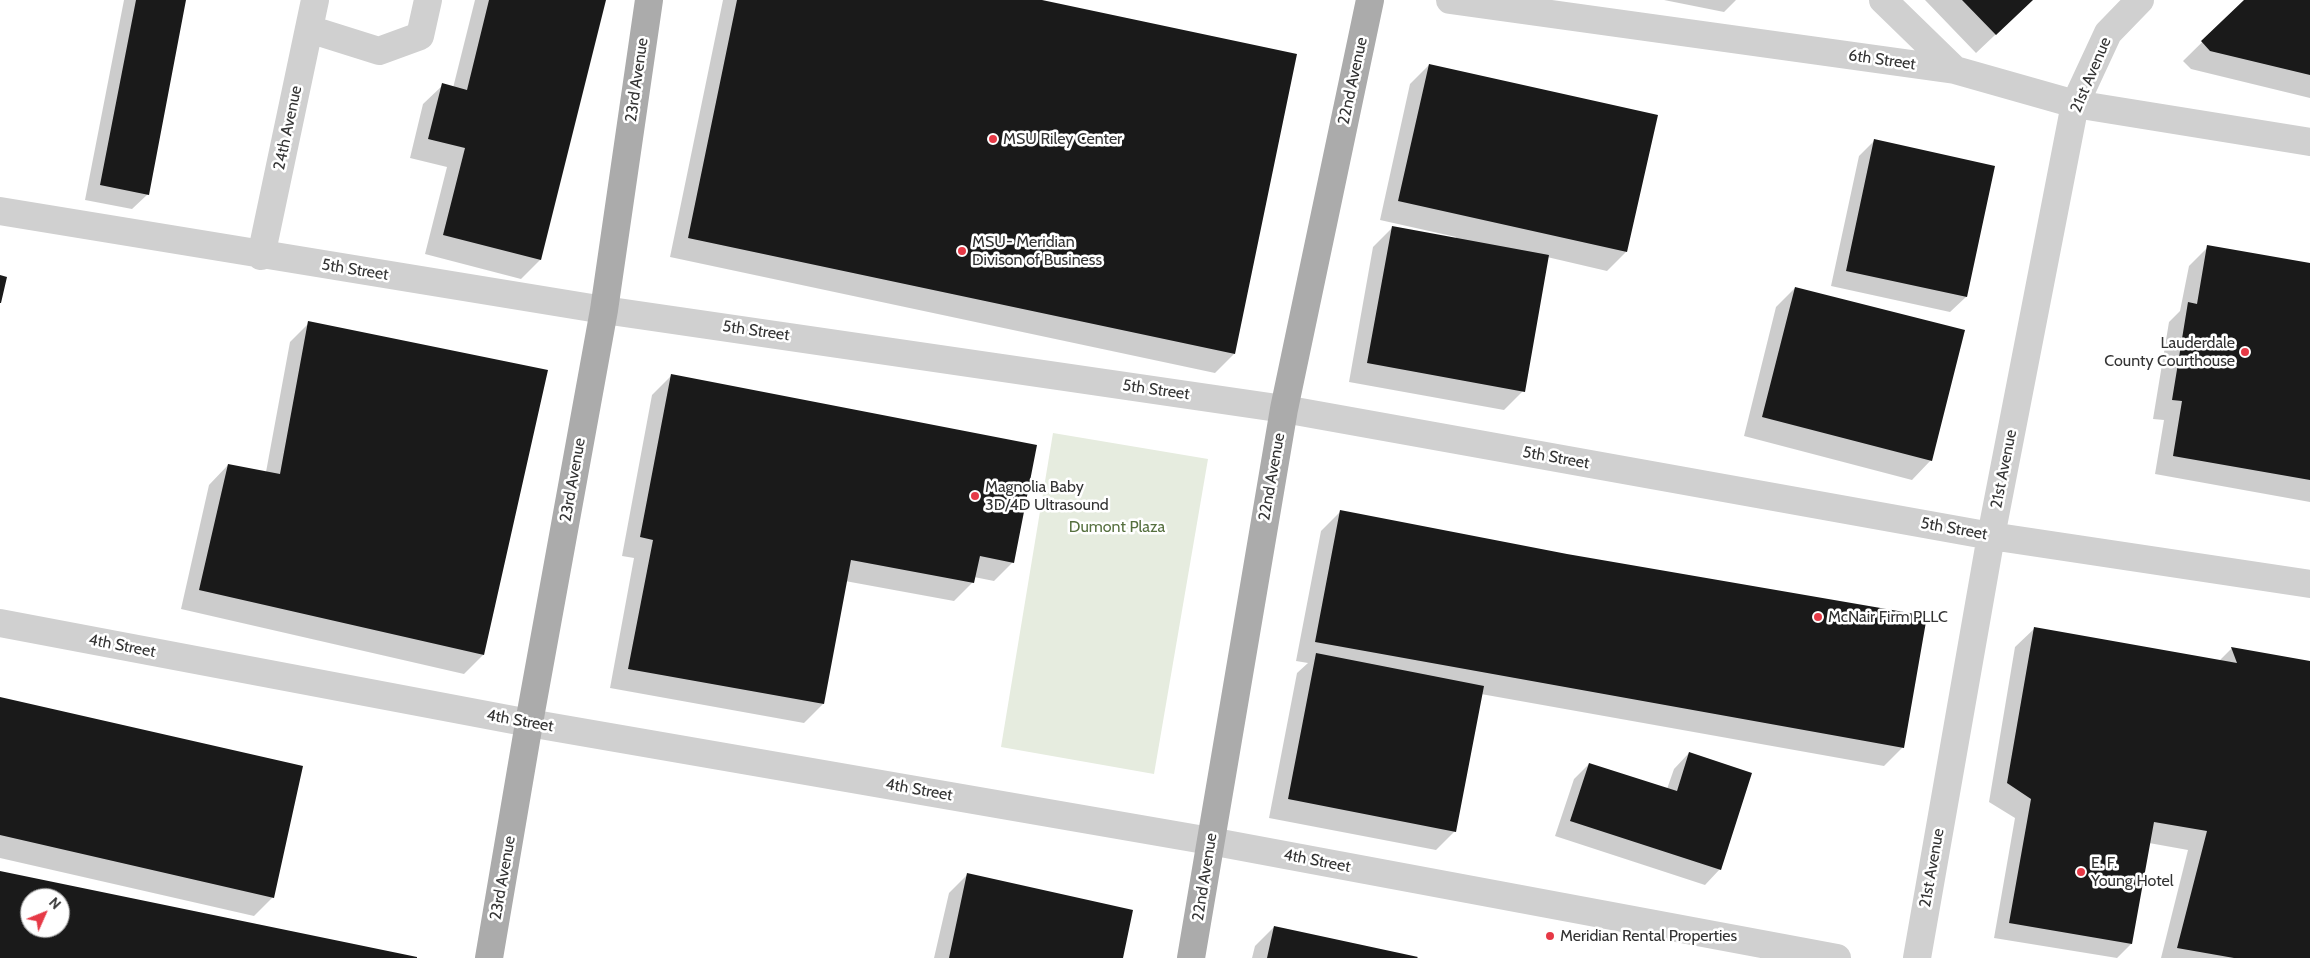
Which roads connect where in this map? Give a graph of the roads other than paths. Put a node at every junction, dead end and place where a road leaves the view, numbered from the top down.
1 (315, 0) edge
2 (428, 0) edge
3 (649, 0) edge
4 (1370, 0) edge
5 (1450, 0) edge
6 (1883, 0) edge
7 (2140, 0) edge
8 (309, 29) junction
9 (1955, 70) junction
10 (2075, 104) junction
11 (2310, 142) edge
12 (0, 211) edge
13 (261, 256) junction
14 (604, 310) junction
15 (1284, 409) junction
16 (1991, 536) junction
17 (2310, 584) edge
18 (0, 623) edge
19 (529, 723) junction
20 (1210, 841) junction
21 (489, 958) edge
22 (1192, 958) edge
23 (1837, 958) edge
24 (1917, 958) edge

1 - 8 street, 24th Avenue
2 - 8 street
3 - 14 main road, 23rd Avenue
4 - 15 main road, 22nd Avenue
5 - 9 street, 6th Street
6 - 9 street
7 - 10 street, 21st Avenue
8 - 13 street, 24th Avenue
9 - 10 street, 6th Street
10 - 11 street, 6th Street
10 - 16 street, 21st Avenue
12 - 13 street, 5th Street
13 - 14 street, 5th Street
14 - 15 street, 5th Street
14 - 19 main road, 23rd Avenue
15 - 16 street, 5th Street
15 - 20 main road, 22nd Avenue
16 - 17 street, 5th Street
16 - 24 street, 21st Avenue
18 - 19 street, 4th Street
19 - 20 street, 4th Street
19 - 21 main road, 23rd Avenue
20 - 22 main road, 22nd Avenue
20 - 23 street, 4th Street

